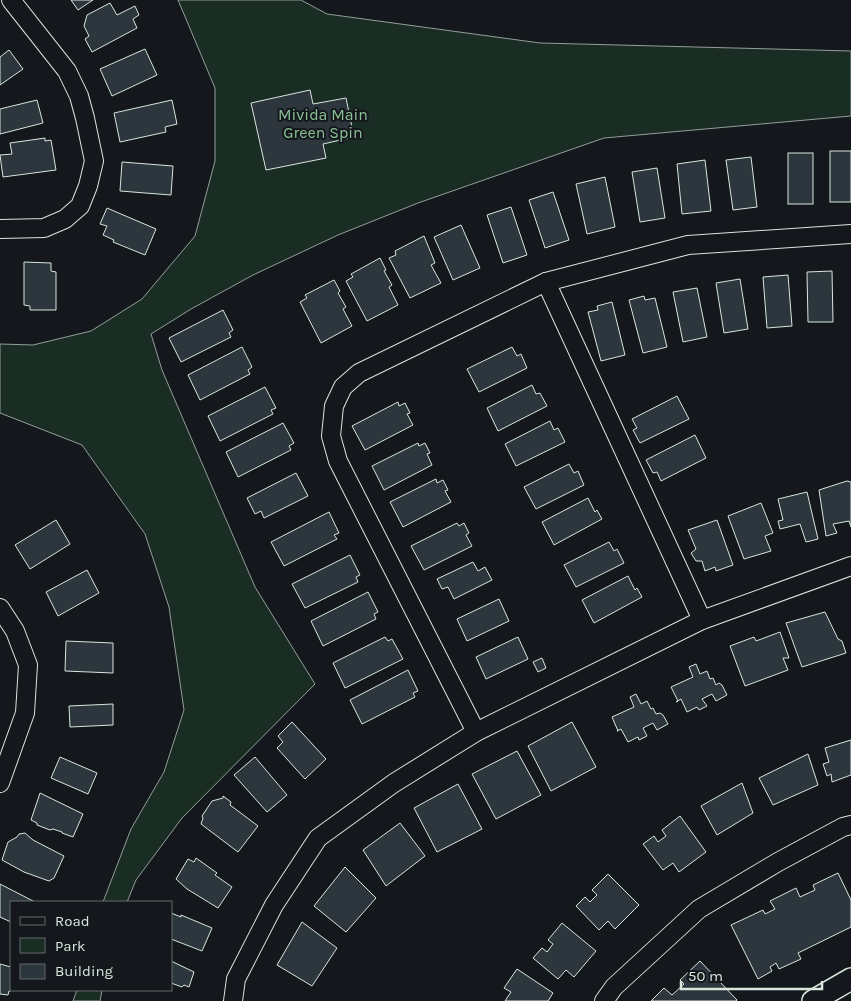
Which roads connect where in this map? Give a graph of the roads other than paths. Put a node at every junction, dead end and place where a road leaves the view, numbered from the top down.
1 (11, 0) edge
2 (0, 229) edge
3 (851, 234) edge
4 (546, 282) junction
5 (851, 566) edge
6 (0, 608) edge
7 (702, 620) junction
8 (476, 732) junction
9 (0, 783) edge
10 (851, 825) edge
11 (851, 980) edge
12 (233, 1001) edge
13 (604, 1001) edge
14 (813, 1001) edge

1 - 2 street
3 - 4 street
4 - 7 street
4 - 8 street
5 - 7 street
6 - 9 street
7 - 8 street
8 - 12 street
10 - 13 street
11 - 14 street

